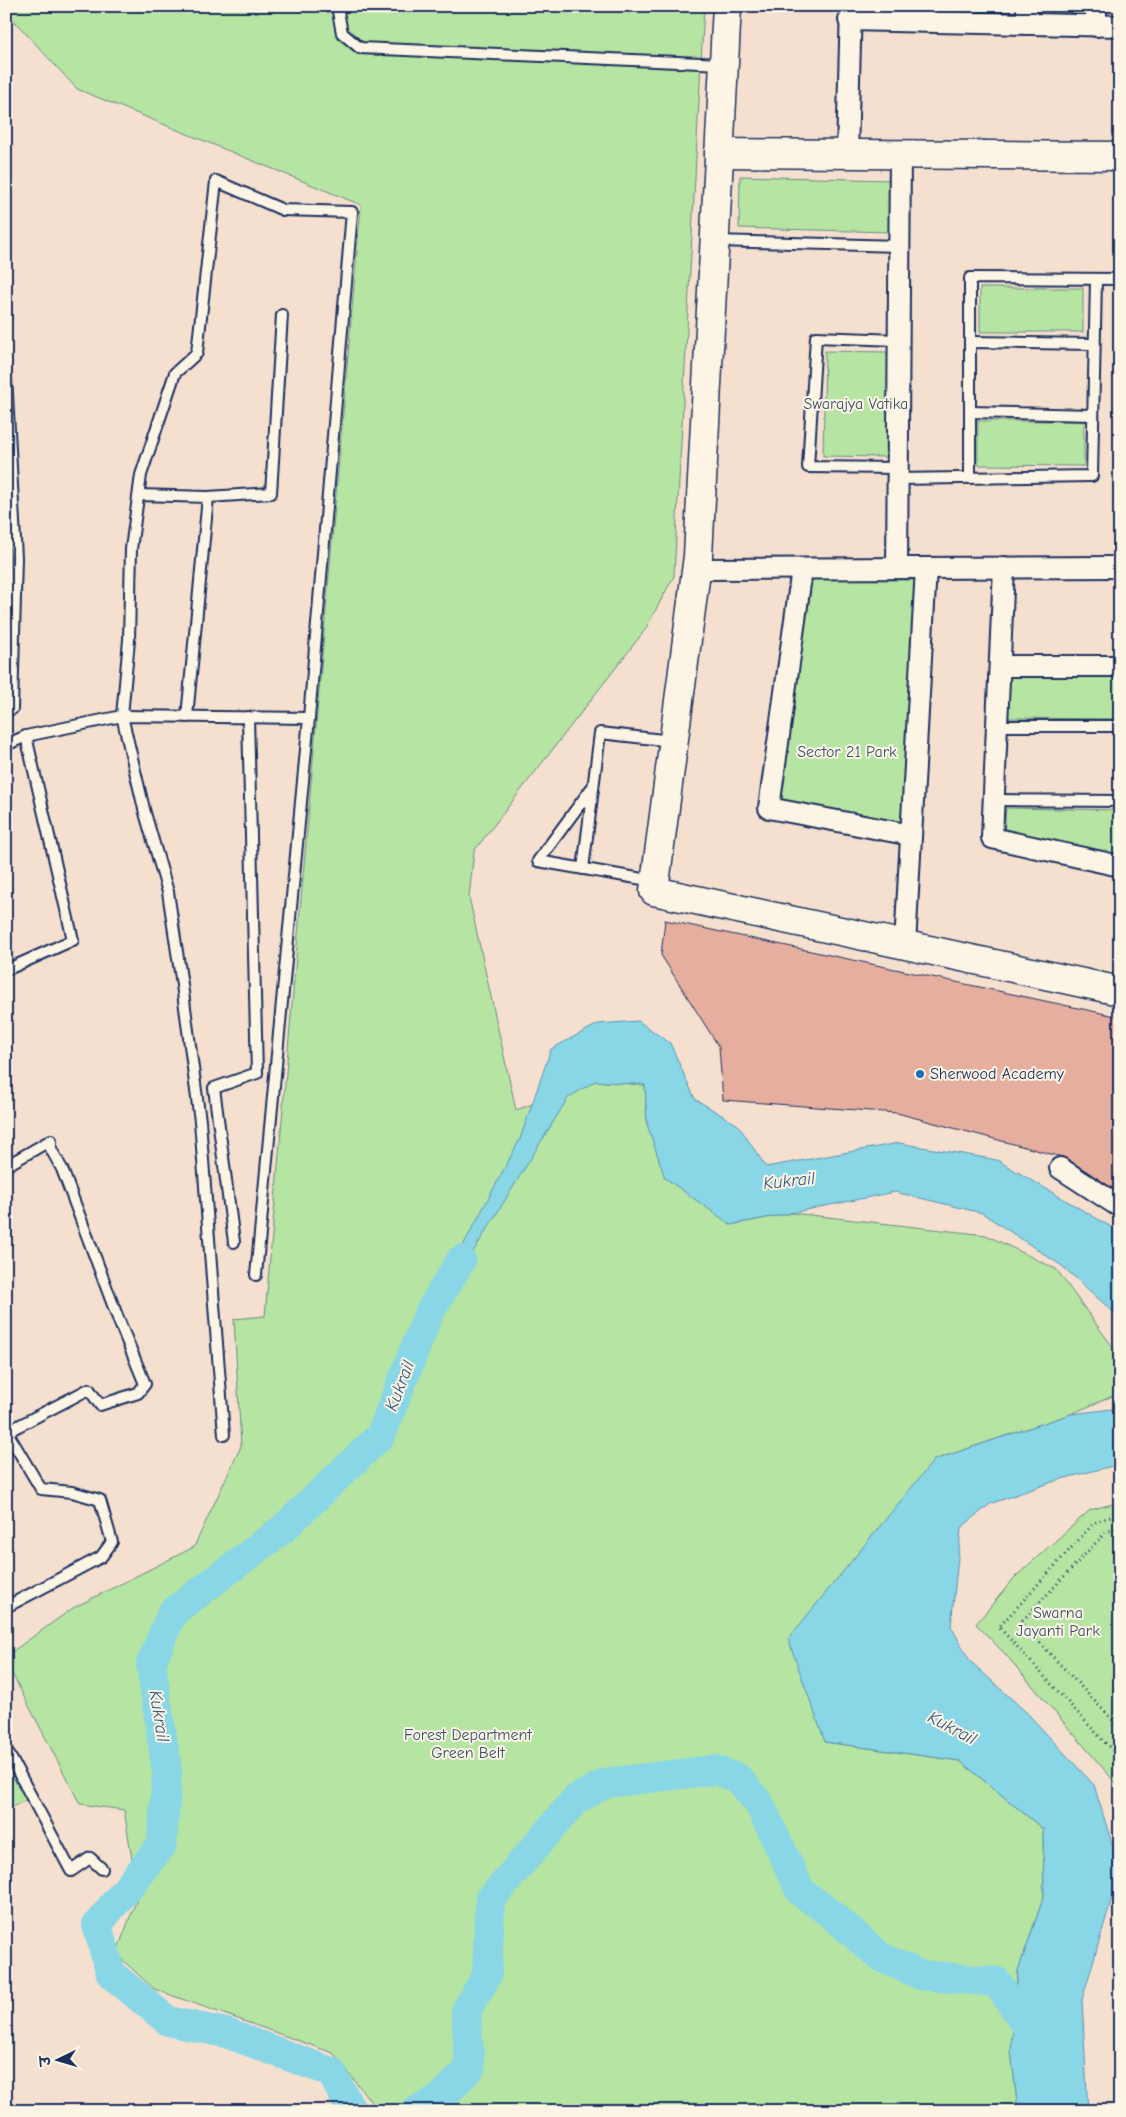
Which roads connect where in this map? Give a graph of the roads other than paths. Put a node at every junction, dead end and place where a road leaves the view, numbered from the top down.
1 (337, 6) edge
2 (727, 6) edge
3 (850, 13) edge
4 (1027, 15) edge
5 (1096, 16) edge
6 (1120, 26) edge
7 (724, 64) junction
8 (719, 153) junction
9 (847, 154) junction
10 (900, 154) junction
11 (1120, 156) edge
12 (714, 241) junction
13 (899, 246) junction
14 (1096, 279) junction
15 (1120, 279) edge
16 (282, 316) dead end
17 (898, 340) junction
18 (970, 342) junction
19 (1094, 344) junction
20 (6, 376) edge
21 (970, 412) junction
22 (1093, 415) junction
23 (897, 474) junction
24 (970, 478) junction
25 (9, 482) edge
26 (139, 495) junction
27 (208, 496) junction
28 (1004, 567) junction
29 (1120, 567) edge
30 (896, 568) junction
31 (926, 568) junction
32 (696, 569) junction
33 (802, 569) junction
34 (11, 580) edge
35 (1000, 666) junction
36 (1120, 666) edge
37 (12, 709) dead end
38 (122, 716) junction
39 (187, 717) junction
40 (248, 717) junction
41 (309, 718) junction
42 (997, 726) junction
43 (1120, 726) edge
44 (26, 736) junction
45 (674, 741) junction
46 (6, 745) edge
47 (592, 788) junction
48 (994, 800) junction
49 (1120, 801) edge
50 (911, 835) junction
51 (1120, 866) edge
52 (583, 869) junction
53 (655, 881) junction
54 (905, 945) junction
55 (6, 970) edge
56 (1120, 992) edge
57 (6, 1166) edge
58 (1060, 1168) dead end
59 (1120, 1207) edge
60 (234, 1242) dead end
61 (256, 1275) dead end
62 (7, 1431) edge
63 (224, 1435) dead end
64 (6, 1607) edge
65 (6, 1749) edge
66 (102, 1869) dead end

1 - 7 lane
2 - 7 street
3 - 4 street
3 - 9 street
4 - 5 street
5 - 6 street
7 - 8 street
8 - 9 street
8 - 12 street
9 - 10 street
10 - 11 street
10 - 13 street
12 - 13 lane
12 - 32 street
13 - 17 street
14 - 15 lane
14 - 18 lane
14 - 19 lane
16 - 27 lane
17 - 23 street
17 - 23 lane
18 - 19 lane
18 - 21 lane
19 - 22 lane
20 - 25 lane
21 - 22 lane
21 - 24 lane
22 - 24 lane
23 - 24 lane
23 - 30 street
25 - 34 lane
26 - 27 lane
26 - 38 lane
26 - 41 lane
27 - 39 lane
28 - 29 street
28 - 31 street
28 - 35 street
30 - 31 street
30 - 33 street
31 - 50 street
32 - 33 street
32 - 45 street
33 - 50 street
34 - 37 lane
35 - 36 street
35 - 42 street
38 - 39 lane
38 - 44 lane
38 - 63 lane
39 - 40 lane
40 - 41 lane
40 - 60 lane
41 - 61 lane
42 - 43 lane
42 - 48 street
44 - 46 lane
44 - 55 lane
45 - 47 lane
45 - 53 street
47 - 52 lane
47 - 52 lane
48 - 49 lane
48 - 51 street
50 - 54 street
52 - 53 lane
53 - 54 street
54 - 56 street
57 - 62 lane
58 - 59 street
62 - 64 lane
65 - 66 lane

